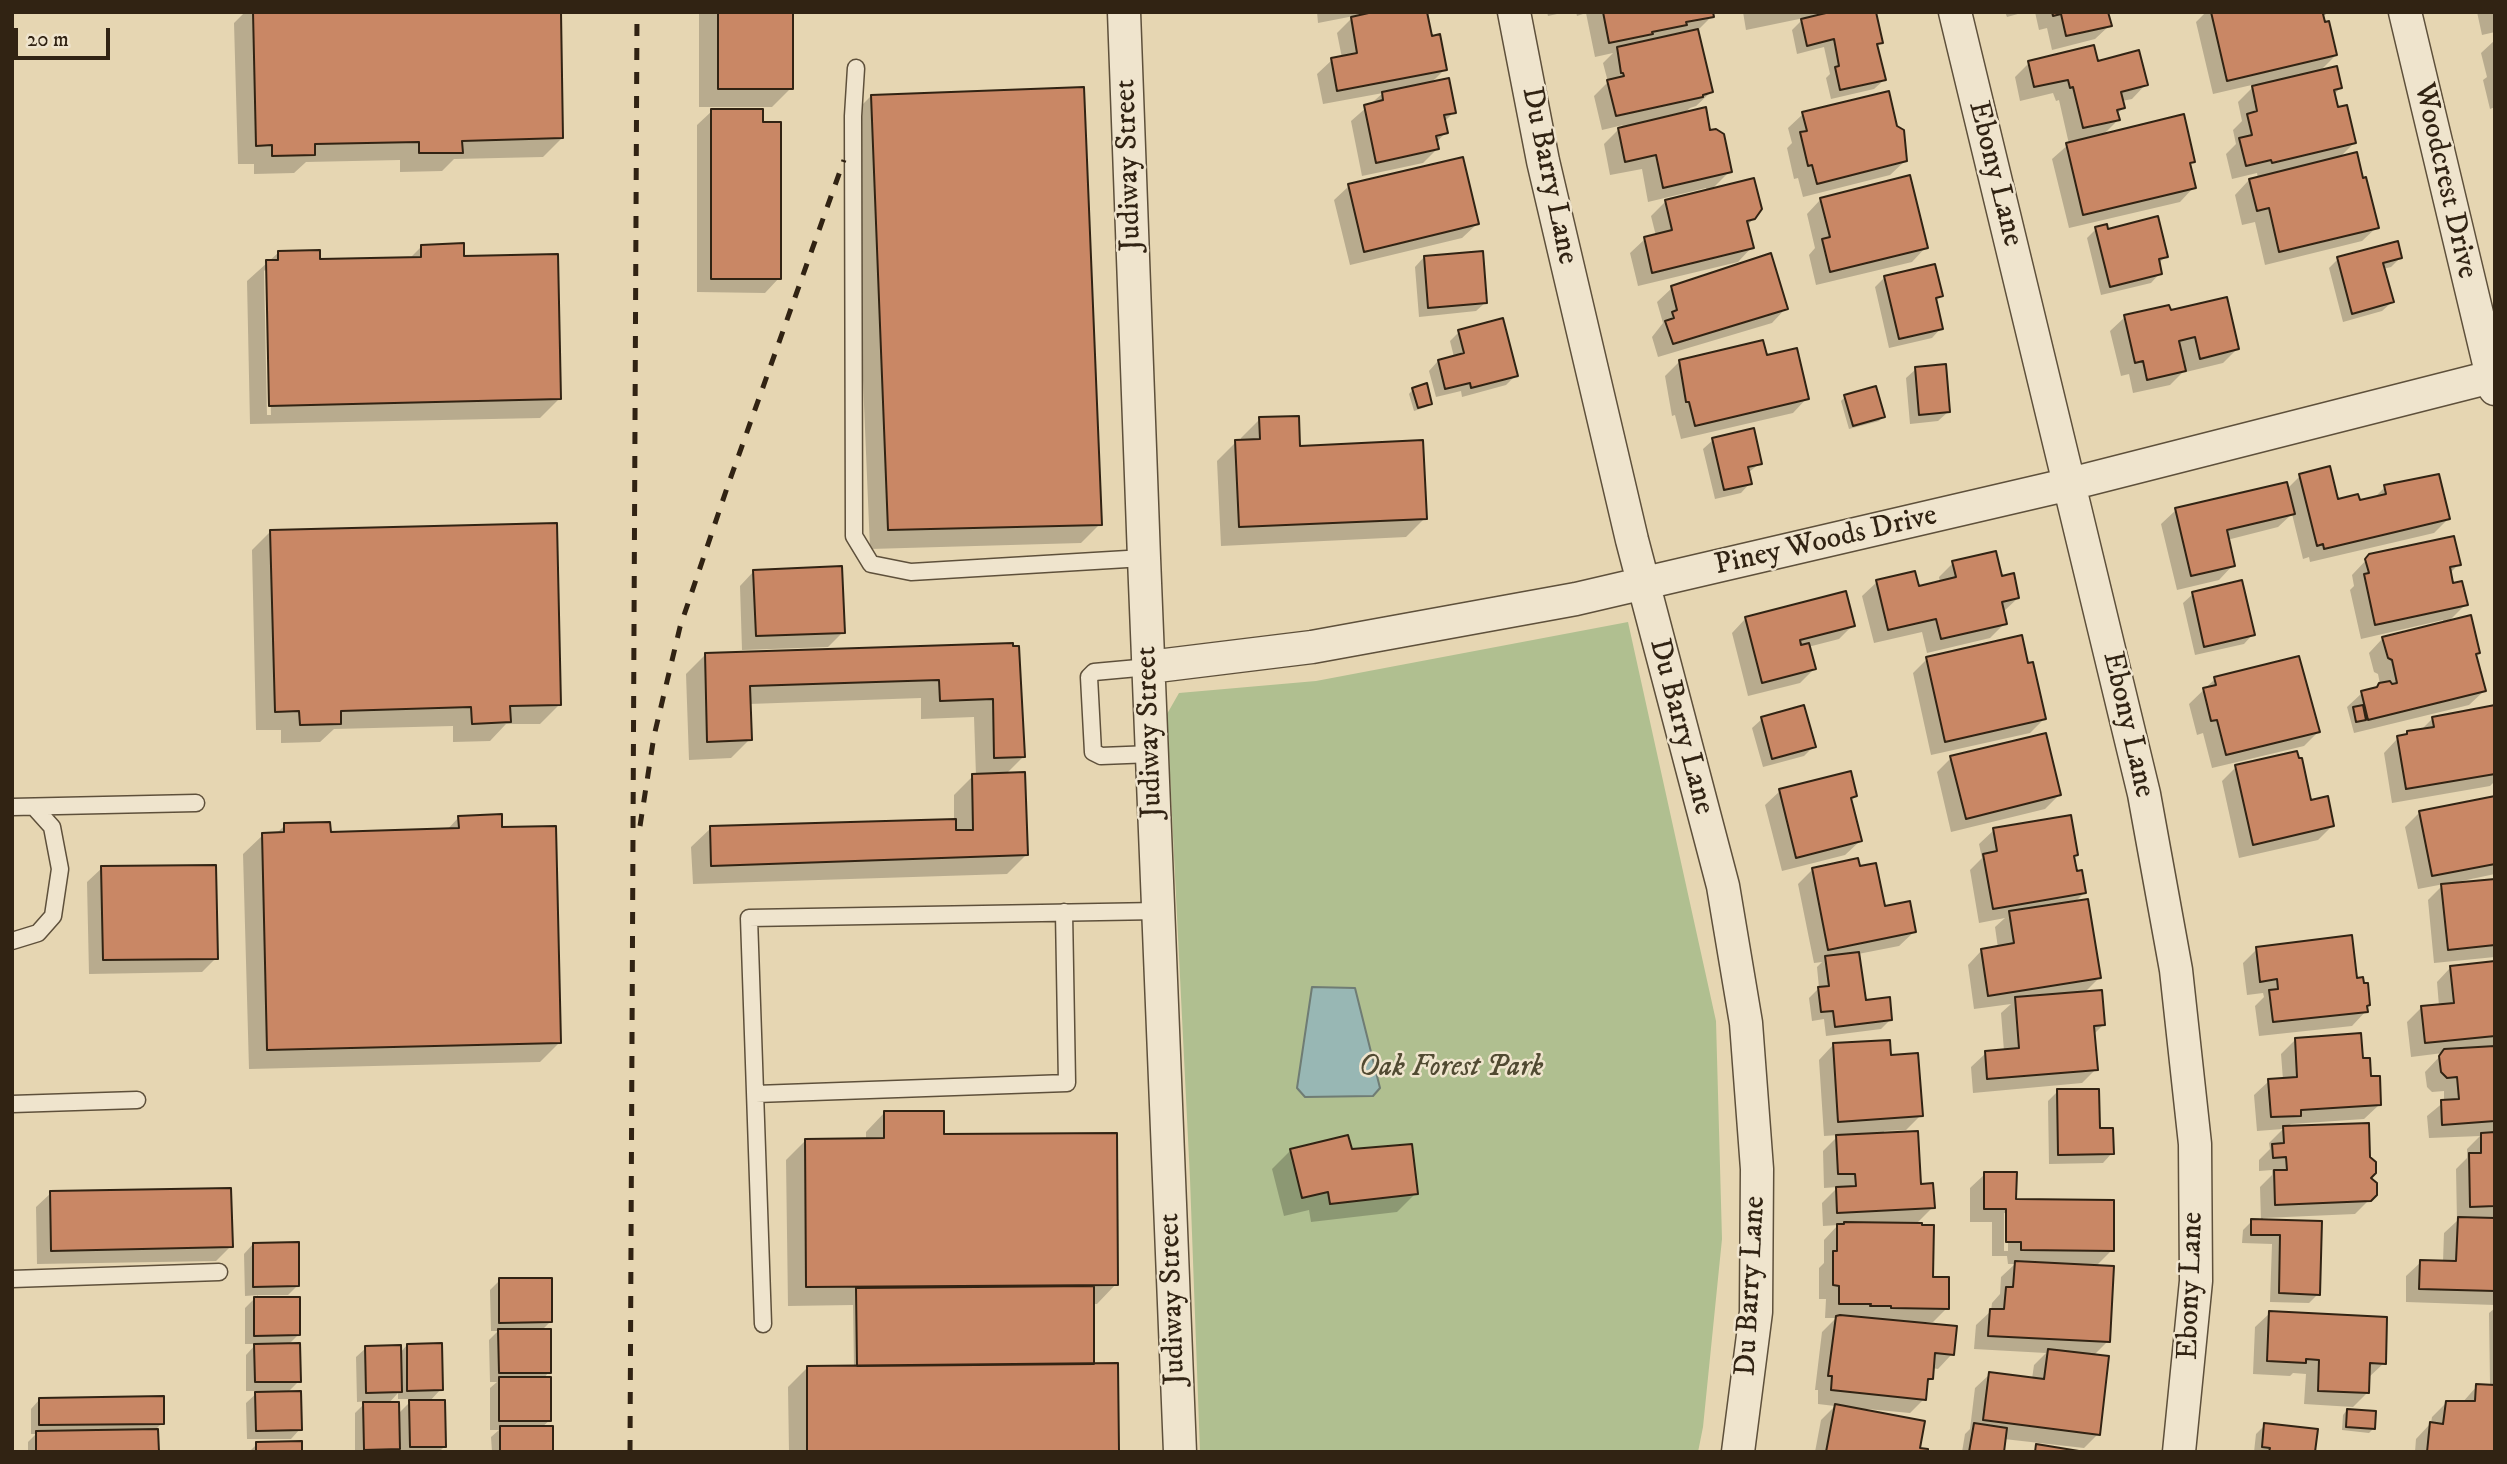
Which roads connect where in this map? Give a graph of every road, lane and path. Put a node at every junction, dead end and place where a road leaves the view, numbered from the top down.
1 (1124, 12) edge
2 (1514, 12) edge
3 (1955, 12) edge
4 (2405, 12) edge
5 (856, 68) dead end
6 (2494, 381) edge
7 (2070, 484) junction
8 (1144, 558) junction
9 (1643, 584) junction
10 (1149, 667) junction
11 (1152, 754) junction
12 (196, 803) dead end
13 (12, 807) edge
14 (34, 807) junction
15 (1158, 911) junction
16 (1064, 912) junction
17 (12, 941) edge
18 (756, 1094) junction
19 (137, 1100) dead end
20 (12, 1104) edge
21 (219, 1272) dead end
22 (12, 1279) edge
23 (764, 1324) dead end
24 (1180, 1452) edge
25 (1738, 1452) edge
26 (2179, 1452) edge

1 - 8 street, Judiway Street
2 - 9 street, Du Barry Lane
3 - 7 street, Ebony Lane
4 - 6 street, Woodcrest Drive
5 - 8 lane
6 - 7 street, Piney Woods Drive
7 - 9 street, Piney Woods Drive
7 - 26 street, Ebony Lane
8 - 10 street, Judiway Street
9 - 10 street, Piney Woods Drive
9 - 25 street, Du Barry Lane
10 - 11 street, Judiway Street
10 - 11 lane
11 - 15 street, Judiway Street
12 - 14 lane
13 - 14 lane
14 - 17 lane
15 - 16 lane
15 - 24 street, Judiway Street
16 - 18 lane
16 - 18 lane
18 - 23 lane
19 - 20 lane
21 - 22 lane

